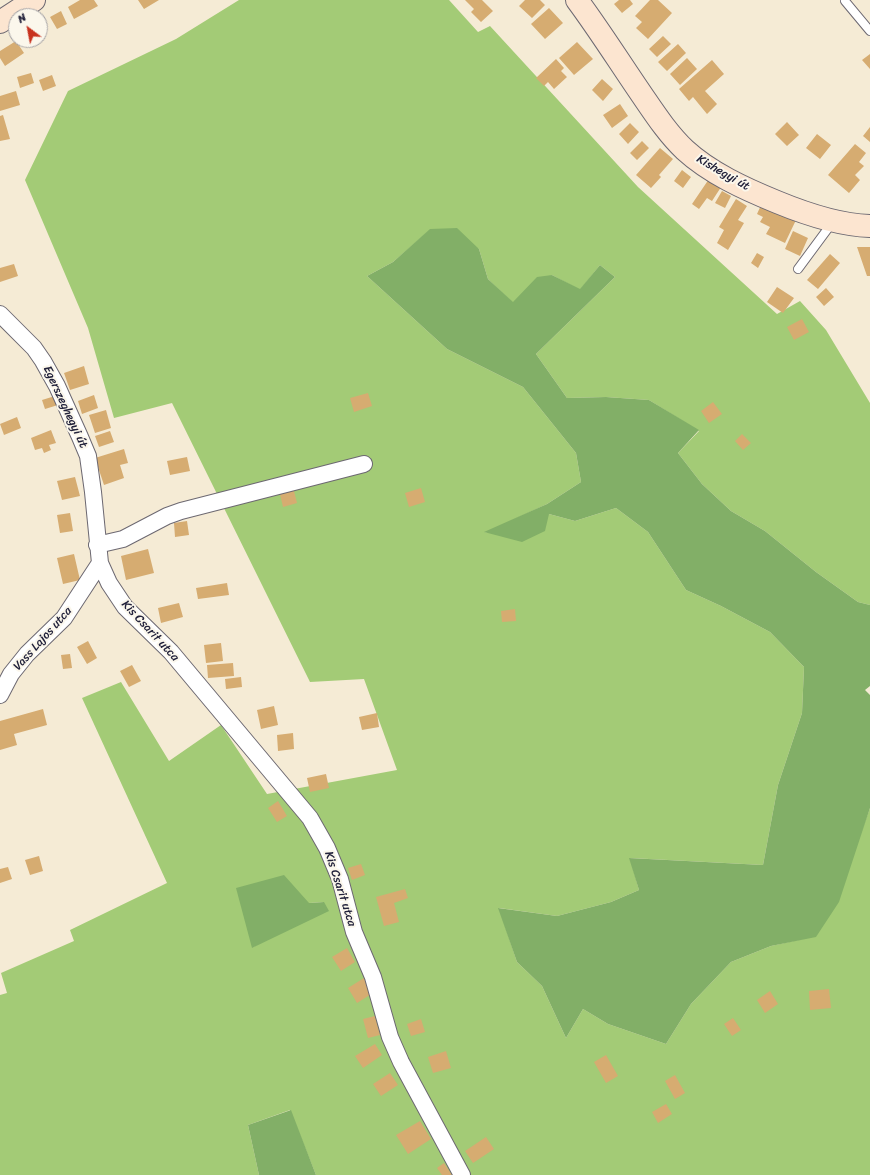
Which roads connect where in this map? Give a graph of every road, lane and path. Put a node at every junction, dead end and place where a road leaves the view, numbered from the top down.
1 (34, 0) edge
2 (576, 0) edge
3 (845, 1) dead end
4 (0, 22) edge
5 (870, 31) edge
6 (833, 221) junction
7 (870, 226) edge
8 (798, 269) dead end
9 (0, 314) edge
10 (364, 464) dead end
11 (97, 545) junction
12 (100, 563) junction
13 (0, 695) edge
14 (462, 1175) edge

1 - 4 street
2 - 6 street, Kishegyi út
3 - 5 lane
6 - 7 street, Kishegyi út
6 - 8 lane
9 - 11 street, Egerszeghegyi út
10 - 11 street
11 - 12 street, Egerszeghegyi út
12 - 13 street, Vass Lajos utca
12 - 14 street, Kis Csarit utca

